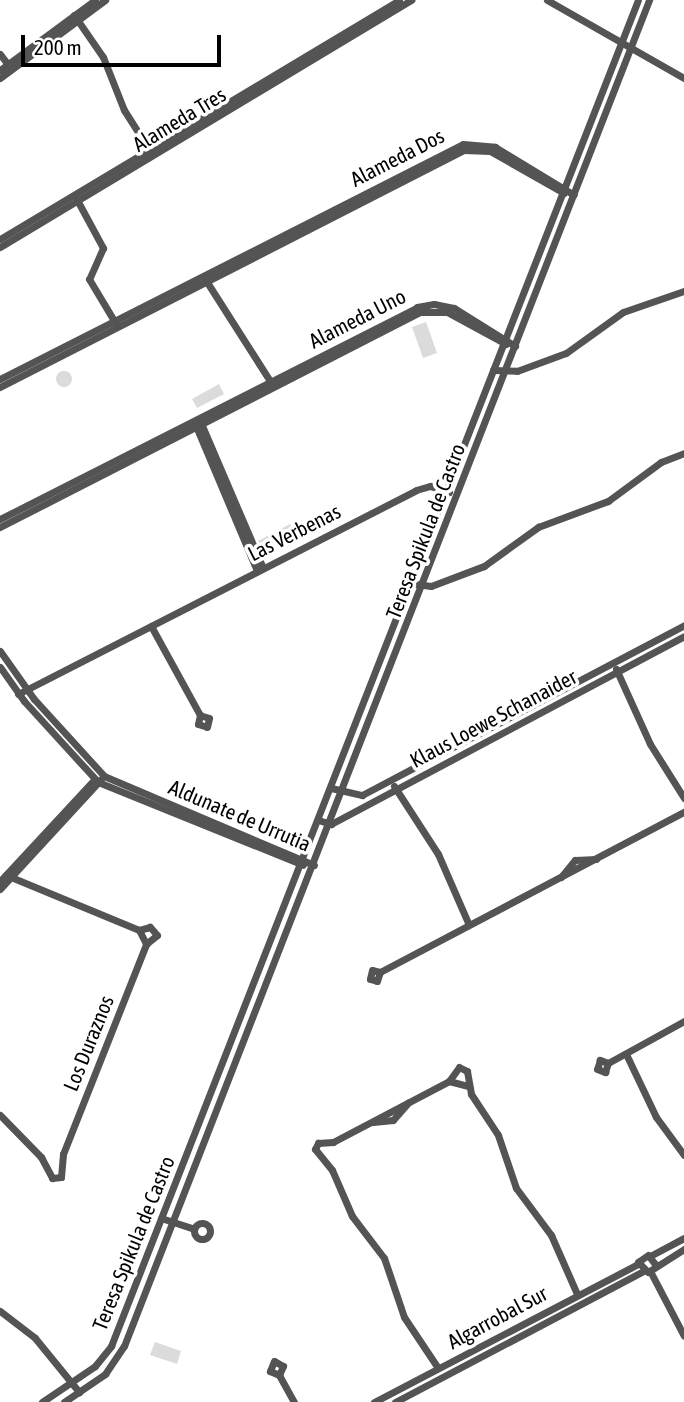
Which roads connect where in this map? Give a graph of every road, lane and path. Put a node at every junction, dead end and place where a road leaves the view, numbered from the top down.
1 (95, 0) edge
2 (106, 0) edge
3 (399, 0) edge
4 (411, 0) edge
5 (547, 0) edge
6 (638, 0) edge
7 (649, 0) edge
8 (76, 18) junction
9 (620, 42) junction
10 (631, 48) junction
11 (0, 54) edge
12 (4, 70) edge
13 (684, 78) edge
14 (151, 152) junction
15 (563, 189) junction
16 (574, 195) junction
17 (76, 197) junction
18 (0, 239) edge
19 (0, 247) edge
20 (204, 279) junction
21 (684, 291) edge
22 (116, 324) junction
23 (504, 340) junction
24 (515, 346) junction
25 (493, 370) junction
26 (505, 373) junction
27 (0, 379) edge
28 (272, 385) junction
29 (0, 387) edge
30 (197, 422) junction
31 (684, 453) edge
32 (446, 491) junction
33 (456, 495) junction
34 (0, 519) edge
35 (0, 527) edge
36 (260, 570) junction
37 (409, 583) junction
38 (422, 587) junction
39 (684, 625) edge
40 (151, 626) junction
41 (684, 636) edge
42 (0, 651) edge
43 (613, 663) junction
44 (0, 667) edge
45 (618, 671) junction
46 (26, 690) junction
47 (18, 694) junction
48 (200, 715) dead end
49 (99, 777) junction
50 (391, 779) junction
51 (331, 788) junction
52 (396, 789) junction
53 (342, 792) junction
54 (684, 798) edge
55 (684, 812) edge
56 (318, 820) junction
57 (331, 824) junction
58 (302, 861) junction
59 (314, 865) junction
60 (5, 878) edge
61 (0, 889) edge
62 (469, 925) junction
63 (139, 930) junction
64 (146, 944) junction
65 (380, 972) dead end
66 (684, 1021) edge
67 (674, 1028) junction
68 (684, 1028) edge
69 (626, 1054) junction
70 (608, 1063) dead end
71 (220, 1069) junction
72 (231, 1074) junction
73 (449, 1081) junction
74 (468, 1086) junction
75 (0, 1115) edge
76 (333, 1142) junction
77 (63, 1154) junction
78 (684, 1155) edge
79 (41, 1157) junction
80 (327, 1160) junction
81 (161, 1218) junction
82 (173, 1222) junction
83 (194, 1228) dead end
84 (684, 1238) edge
85 (684, 1249) edge
86 (650, 1256) junction
87 (646, 1268) junction
88 (577, 1294) junction
89 (0, 1311) edge
90 (684, 1336) edge
91 (438, 1368) junction
92 (279, 1375) dead end
93 (72, 1382) junction
94 (79, 1392) junction
95 (42, 1402) edge
96 (64, 1402) edge
97 (294, 1402) edge
98 (366, 1402) edge
99 (374, 1402) edge
100 (395, 1402) edge

1 - 8 street
2 - 8 street
3 - 14 street, Alameda Tres
4 - 14 street, Alameda Tres
5 - 9 street
6 - 9 street, Teresa Spikula de Castro
7 - 10 street, Teresa Spikula de Castro
8 - 12 street
8 - 14 street
9 - 10 street
9 - 15 street, Teresa Spikula de Castro
10 - 13 street
10 - 16 street, Teresa Spikula de Castro
11 - 12 street
14 - 17 street, Alameda Tres
15 - 16 street, Alameda Dos
15 - 20 street, Alameda Dos
15 - 23 street, Teresa Spikula de Castro
16 - 24 street, Teresa Spikula de Castro
17 - 18 street, Alameda Tres
17 - 19 street, Alameda Tres
17 - 22 street
20 - 22 street, Alameda Dos
20 - 28 street
21 - 26 street
22 - 27 street, Alameda Dos
22 - 29 street, Alameda Dos
23 - 24 street, Alameda Uno
23 - 25 street, Teresa Spikula de Castro
23 - 28 street, Alameda Uno
24 - 26 street, Teresa Spikula de Castro
25 - 26 street
25 - 32 street, Teresa Spikula de Castro
26 - 33 street, Teresa Spikula de Castro
28 - 30 street, Alameda Uno
30 - 34 street, Alameda Uno
30 - 35 street, Alameda Uno
30 - 36 street
31 - 38 street
32 - 33 street, Las Verbenas
32 - 36 street, Las Verbenas
32 - 37 street, Teresa Spikula de Castro
33 - 38 street, Teresa Spikula de Castro
36 - 40 street, Las Verbenas
37 - 38 street
37 - 51 street, Teresa Spikula de Castro
38 - 53 street, Teresa Spikula de Castro
39 - 43 street, Klaus Loewe Schanaider
40 - 46 street, Las Verbenas
40 - 48 street
41 - 45 street, Klaus Loewe Schanaider
42 - 46 street, Aldunate de Urrutia
43 - 45 street
43 - 50 street, Klaus Loewe Schanaider
44 - 47 street, Aldunate de Urrutia
45 - 52 street, Klaus Loewe Schanaider
45 - 54 street
46 - 47 street, Las Verbenas
46 - 49 street, Aldunate de Urrutia
47 - 49 street, Aldunate de Urrutia
49 - 58 street, Aldunate de Urrutia
49 - 60 street
50 - 52 street
50 - 53 street, Klaus Loewe Schanaider
51 - 53 street, Klaus Loewe Schanaider
51 - 56 street, Teresa Spikula de Castro
52 - 57 street, Klaus Loewe Schanaider
52 - 62 street
53 - 57 street, Teresa Spikula de Castro
55 - 62 street
56 - 57 street
56 - 58 street, Teresa Spikula de Castro
57 - 59 street, Teresa Spikula de Castro
58 - 59 street, Aldunate de Urrutia
58 - 71 street, Teresa Spikula de Castro
59 - 72 street, Teresa Spikula de Castro
60 - 61 street
60 - 63 street
62 - 65 street
63 - 64 street
63 - 64 street
64 - 77 street, Los Duraznos
66 - 67 street
67 - 68 street
67 - 69 street
69 - 70 street
69 - 78 street
71 - 72 street
71 - 81 street, Teresa Spikula de Castro
72 - 82 street, Teresa Spikula de Castro
73 - 74 street
73 - 74 street
73 - 76 street
74 - 88 street
75 - 79 street, Los Duraznos
76 - 80 street
76 - 80 street
77 - 79 street
77 - 79 street, Los Duraznos
80 - 91 street
81 - 82 street
81 - 93 street, Teresa Spikula de Castro
82 - 83 street
82 - 94 street, Teresa Spikula de Castro
84 - 86 street
85 - 87 street, Algarrobal Sur
86 - 87 street
86 - 87 street
87 - 88 street, Algarrobal Sur
87 - 90 street
87 - 100 street, Algarrobal Sur
88 - 91 street, Algarrobal Sur
89 - 93 street
91 - 99 street, Algarrobal Sur
92 - 97 street
93 - 94 street
93 - 95 street, Teresa Spikula de Castro
94 - 96 street, Teresa Spikula de Castro
98 - 99 street

